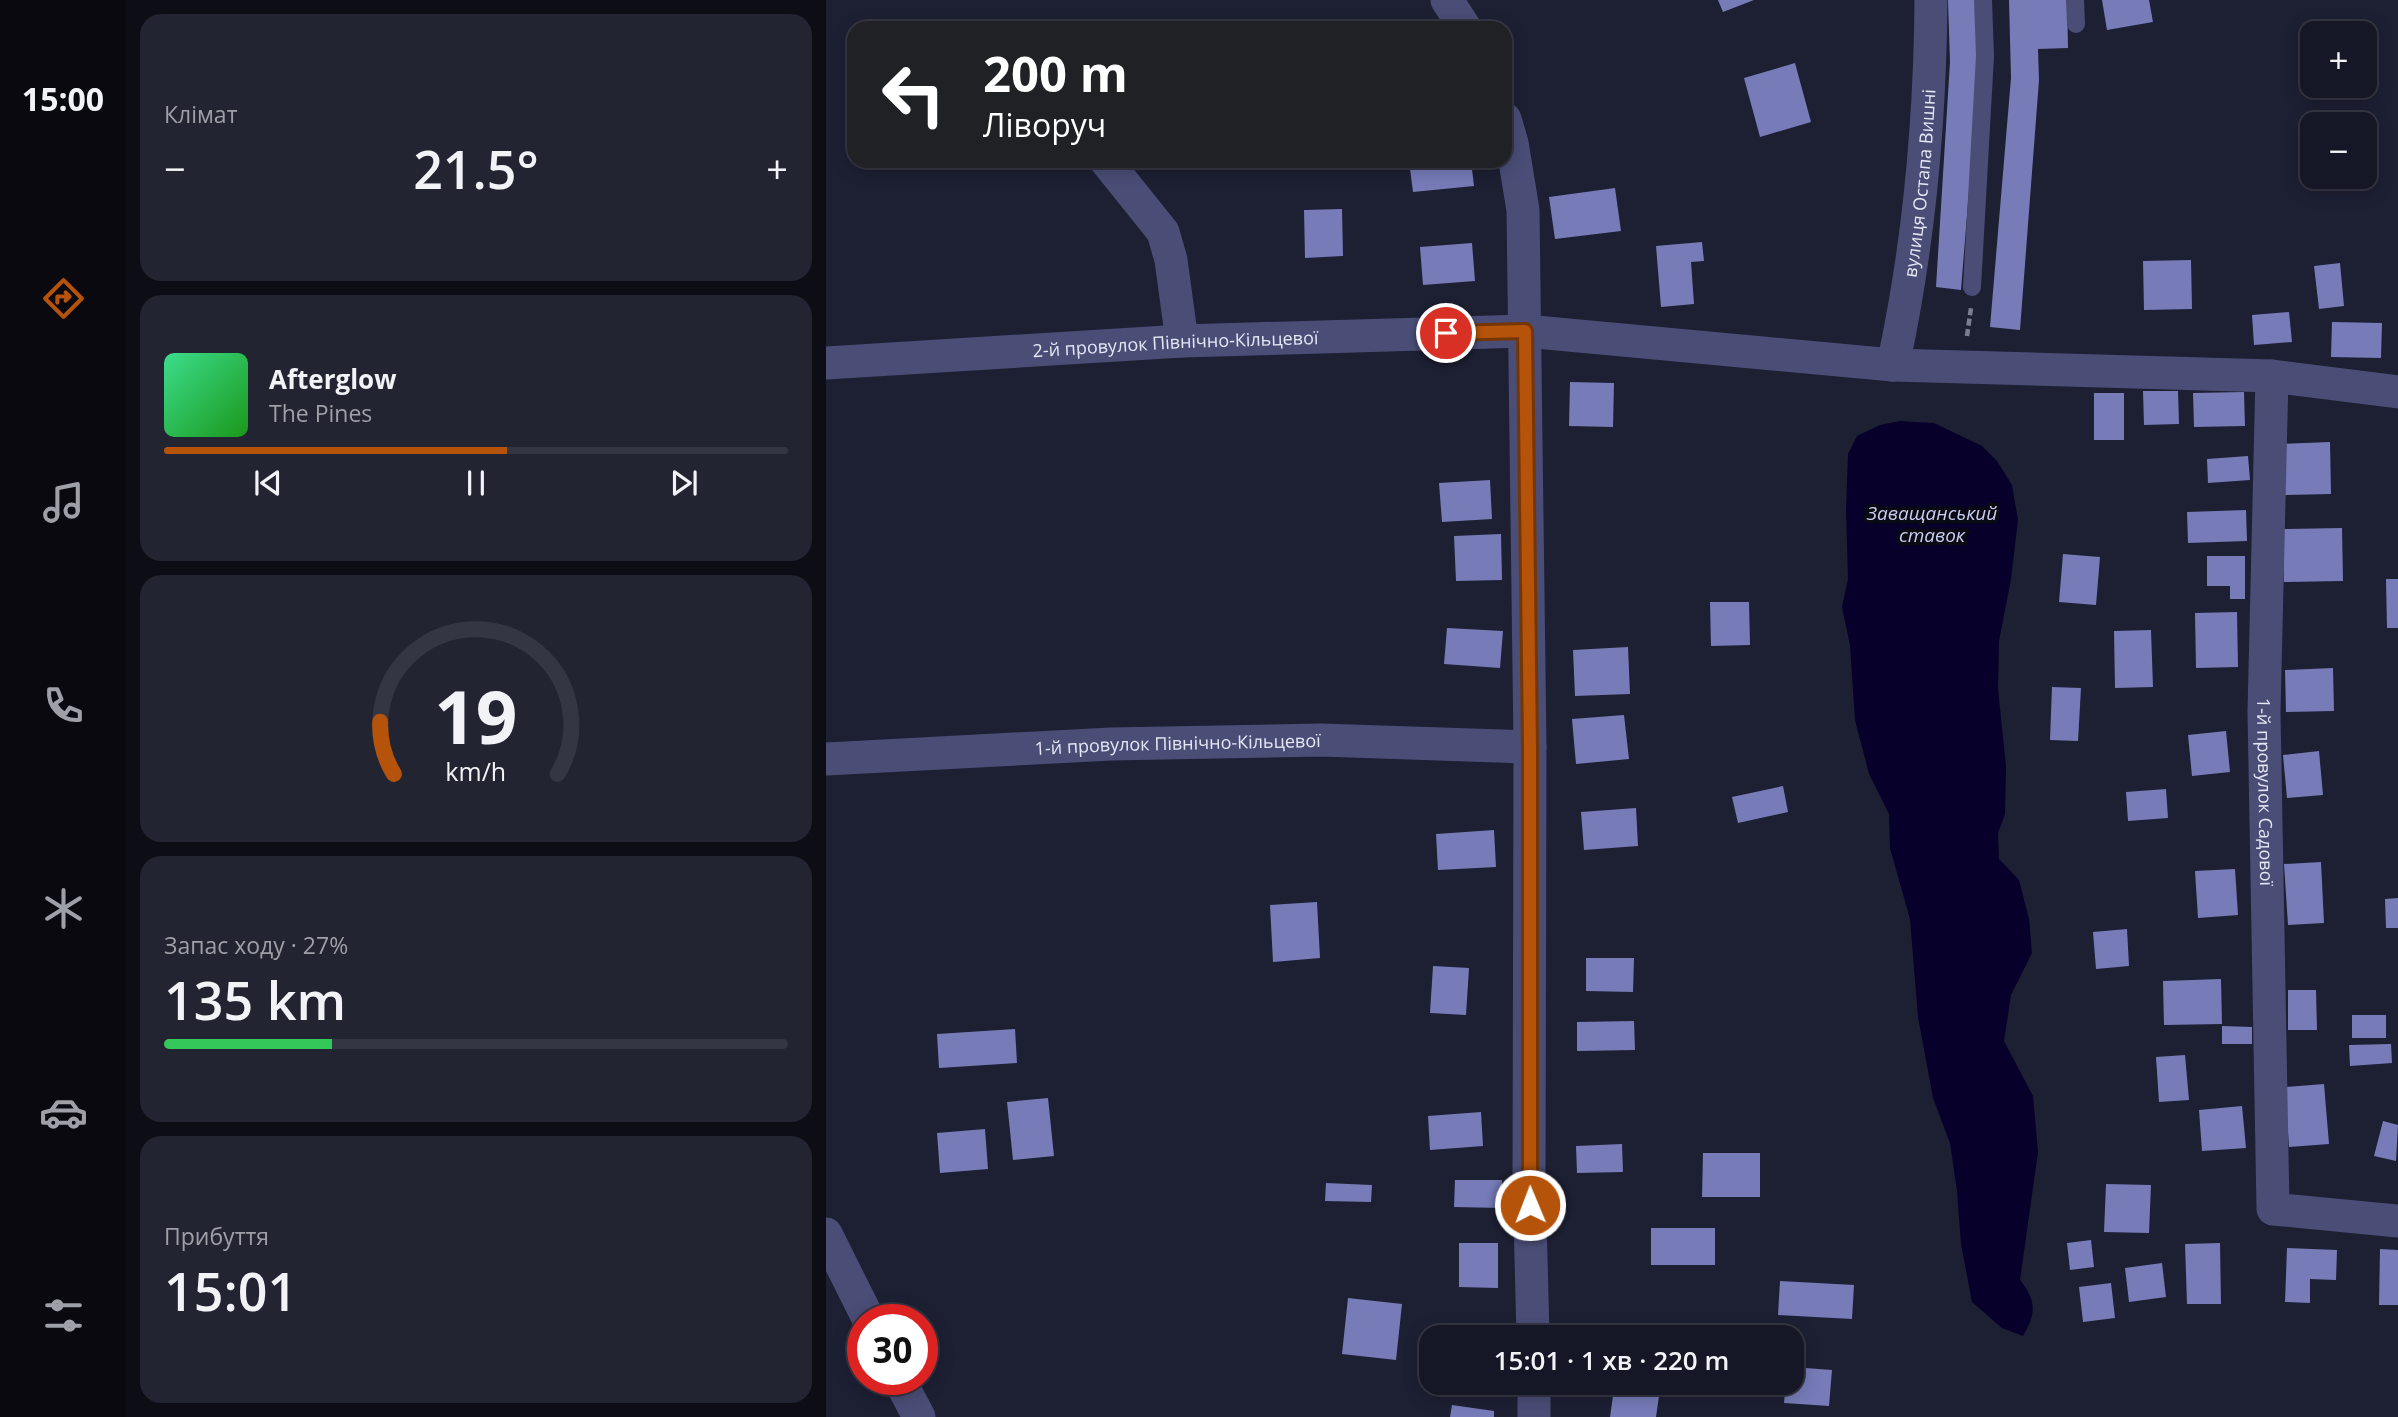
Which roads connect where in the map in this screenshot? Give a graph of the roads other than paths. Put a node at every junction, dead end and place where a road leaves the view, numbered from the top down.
1 (1447, 0) edge
2 (1931, 0) edge
3 (1983, 0) edge
4 (2075, 0) edge
5 (1460, 21) edge
6 (2076, 24) dead end
7 (1512, 143) edge
8 (1112, 168) edge
9 (1972, 287) road end
10 (1525, 331) junction
11 (1182, 341) junction
12 (826, 363) edge
13 (1893, 365) junction
14 (2272, 376) junction
15 (2398, 392) edge
16 (1530, 747) junction
17 (826, 759) edge
18 (2398, 1221) edge
19 (826, 1234) edge
20 (861, 1304) edge
21 (1533, 1325) edge
22 (907, 1395) edge
23 (1534, 1395) edge
24 (919, 1417) edge
25 (1534, 1417) edge

1 - 5 street
2 - 13 street, вулиця Остапа Вишні
3 - 9 lane
4 - 6 lane
7 - 10 street
8 - 11 street
10 - 11 street, 2-й провулок Північно-Кільцевої
10 - 13 street, 2-й провулок Північно-Кільцевої
10 - 16 street
11 - 12 street, 2-й провулок Північно-Кільцевої
13 - 14 street, 2-й провулок Північно-Кільцевої
14 - 15 street
14 - 18 street, 1-й провулок Садової
16 - 17 street, 1-й провулок Північно-Кільцевої
16 - 21 street
19 - 20 street
22 - 24 street
23 - 25 street

